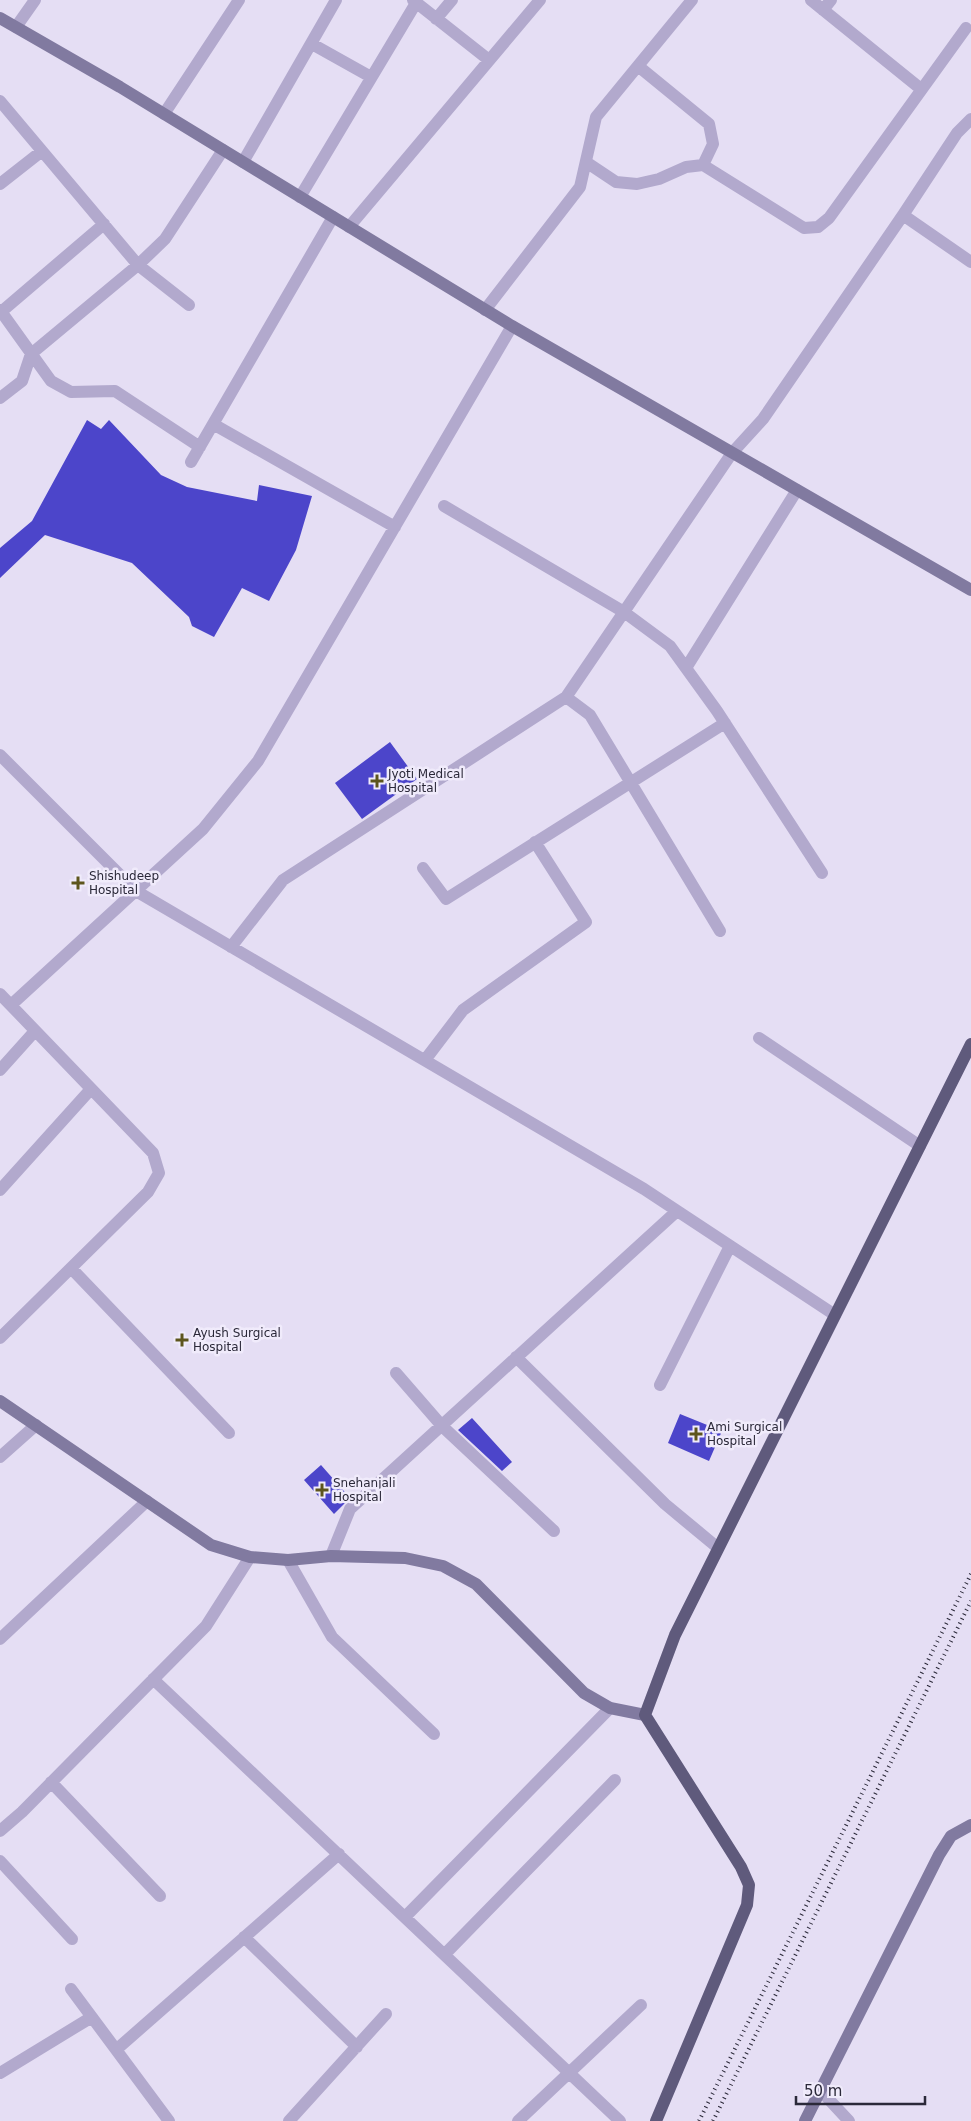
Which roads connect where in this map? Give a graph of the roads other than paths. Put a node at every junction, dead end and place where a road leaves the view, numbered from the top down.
1 (35, 0) edge
2 (239, 0) edge
3 (336, 0) edge
4 (452, 0) edge
5 (540, 0) edge
6 (692, 0) edge
7 (811, 0) edge
8 (832, 0) edge
9 (414, 1) edge
10 (823, 10) junction
11 (0, 18) edge
12 (436, 18) junction
13 (16, 27) junction
14 (966, 28) dead end
15 (312, 44) junction
16 (489, 60) junction
17 (638, 66) junction
18 (371, 77) junction
19 (920, 89) junction
20 (0, 101) edge
21 (164, 114) junction
22 (971, 119) edge
23 (223, 150) junction
24 (42, 151) junction
25 (243, 162) junction
26 (586, 162) junction
27 (702, 165) junction
28 (0, 184) edge
29 (300, 196) junction
30 (902, 216) junction
31 (333, 217) junction
32 (104, 224) junction
33 (349, 227) junction
34 (971, 262) edge
35 (138, 265) junction
36 (189, 305) dead end
37 (486, 310) junction
38 (1, 311) edge
39 (512, 326) junction
40 (31, 354) junction
41 (0, 398) edge
42 (213, 424) junction
43 (200, 447) junction
44 (732, 453) junction
45 (191, 462) dead end
46 (797, 490) junction
47 (444, 506) dead end
48 (395, 527) junction
49 (971, 590) edge
50 (624, 612) junction
51 (686, 668) junction
52 (566, 697) junction
53 (724, 723) junction
54 (0, 755) edge
55 (631, 782) junction
56 (535, 842) junction
57 (423, 868) dead end
58 (822, 872) dead end
59 (136, 891) junction
60 (720, 931) dead end
61 (231, 946) junction
62 (0, 994) edge
63 (10, 1005) junction
64 (35, 1031) junction
65 (759, 1038) dead end
66 (971, 1044) edge
67 (425, 1060) junction
68 (0, 1070) edge
69 (91, 1089) junction
70 (920, 1146) junction
71 (0, 1190) edge
72 (677, 1211) junction
73 (730, 1246) junction
74 (71, 1268) junction
75 (835, 1315) junction
76 (0, 1338) edge
77 (516, 1357) junction
78 (396, 1373) dead end
79 (660, 1385) dead end
80 (0, 1401) edge
81 (36, 1425) junction
82 (442, 1426) junction
83 (229, 1433) dead end
84 (0, 1457) edge
85 (147, 1502) junction
86 (554, 1531) dead end
87 (718, 1548) junction
88 (331, 1556) junction
89 (250, 1557) junction
90 (288, 1560) junction
91 (0, 1639) edge
92 (153, 1679) junction
93 (610, 1708) junction
94 (645, 1715) junction
95 (434, 1734) dead end
96 (615, 1780) dead end
97 (51, 1782) junction
98 (971, 1825) edge
99 (0, 1831) edge
100 (339, 1854) junction
101 (0, 1860) edge
102 (160, 1896) dead end
103 (405, 1917) junction
104 (244, 1937) junction
105 (72, 1939) dead end
106 (445, 1954) junction
107 (71, 1989) dead end
108 (642, 2005) dead end
109 (386, 2014) dead end
110 (92, 2017) junction
111 (357, 2046) junction
112 (117, 2049) junction
113 (570, 2072) junction
114 (0, 2073) edge
115 (821, 2091) junction
116 (168, 2121) edge
117 (289, 2121) edge
118 (518, 2121) edge
119 (620, 2121) edge
120 (656, 2121) edge
121 (805, 2121) edge
122 (849, 2121) edge

1 - 13 street
2 - 21 street
3 - 15 street
4 - 12 street
5 - 16 street
6 - 17 street
7 - 10 street
8 - 10 street
9 - 12 street
9 - 18 street
10 - 19 street
11 - 13 street
12 - 16 street
13 - 21 street
14 - 19 street
15 - 18 street
15 - 25 street
16 - 33 street
17 - 26 street
17 - 27 street
18 - 29 street
19 - 27 street
20 - 24 street
21 - 23 street
22 - 30 street
23 - 25 street
23 - 35 street
24 - 28 street
24 - 32 street
25 - 29 street
26 - 27 street
26 - 37 street
29 - 31 street
30 - 34 street
30 - 44 street
31 - 33 street
31 - 42 street
32 - 35 street
32 - 38 street
33 - 37 street
35 - 36 street
35 - 40 street
37 - 39 street
38 - 40 street
39 - 44 street
39 - 48 street
40 - 41 street
40 - 43 street
42 - 43 street
42 - 48 street
43 - 45 street
44 - 46 street
44 - 50 street
46 - 49 street
46 - 51 street
47 - 50 street
48 - 59 street
50 - 51 street
50 - 52 street
51 - 53 street
52 - 55 street
52 - 61 street
53 - 55 street
53 - 58 street
54 - 59 street
55 - 56 street
55 - 60 street
56 - 57 street
56 - 67 street
59 - 61 street
59 - 63 street
61 - 67 street
62 - 63 street
63 - 64 street
64 - 68 street
64 - 69 street
65 - 70 street
66 - 70 main road
67 - 72 street
69 - 71 street
69 - 74 street
70 - 75 main road
72 - 73 street
72 - 77 street
73 - 75 street
73 - 79 street
74 - 76 street
74 - 83 street
75 - 87 main road
77 - 82 street
77 - 87 street
78 - 82 street
80 - 81 street
81 - 84 street
81 - 85 street
82 - 86 street
82 - 88 street
85 - 89 street
85 - 91 street
87 - 94 main road
88 - 90 street
88 - 93 street
89 - 90 street
89 - 92 street
90 - 95 street
92 - 97 street
92 - 100 street
93 - 94 street
93 - 103 street
94 - 120 main road
96 - 106 street
97 - 99 street
97 - 102 street
98 - 115 street
100 - 103 street
100 - 104 street
101 - 105 street
103 - 106 street
104 - 111 street
104 - 112 street
106 - 113 street
107 - 110 street
108 - 113 street
109 - 111 street
110 - 112 street
110 - 114 street
111 - 117 street
112 - 116 street
113 - 118 street
113 - 119 street
115 - 121 street
115 - 122 street

